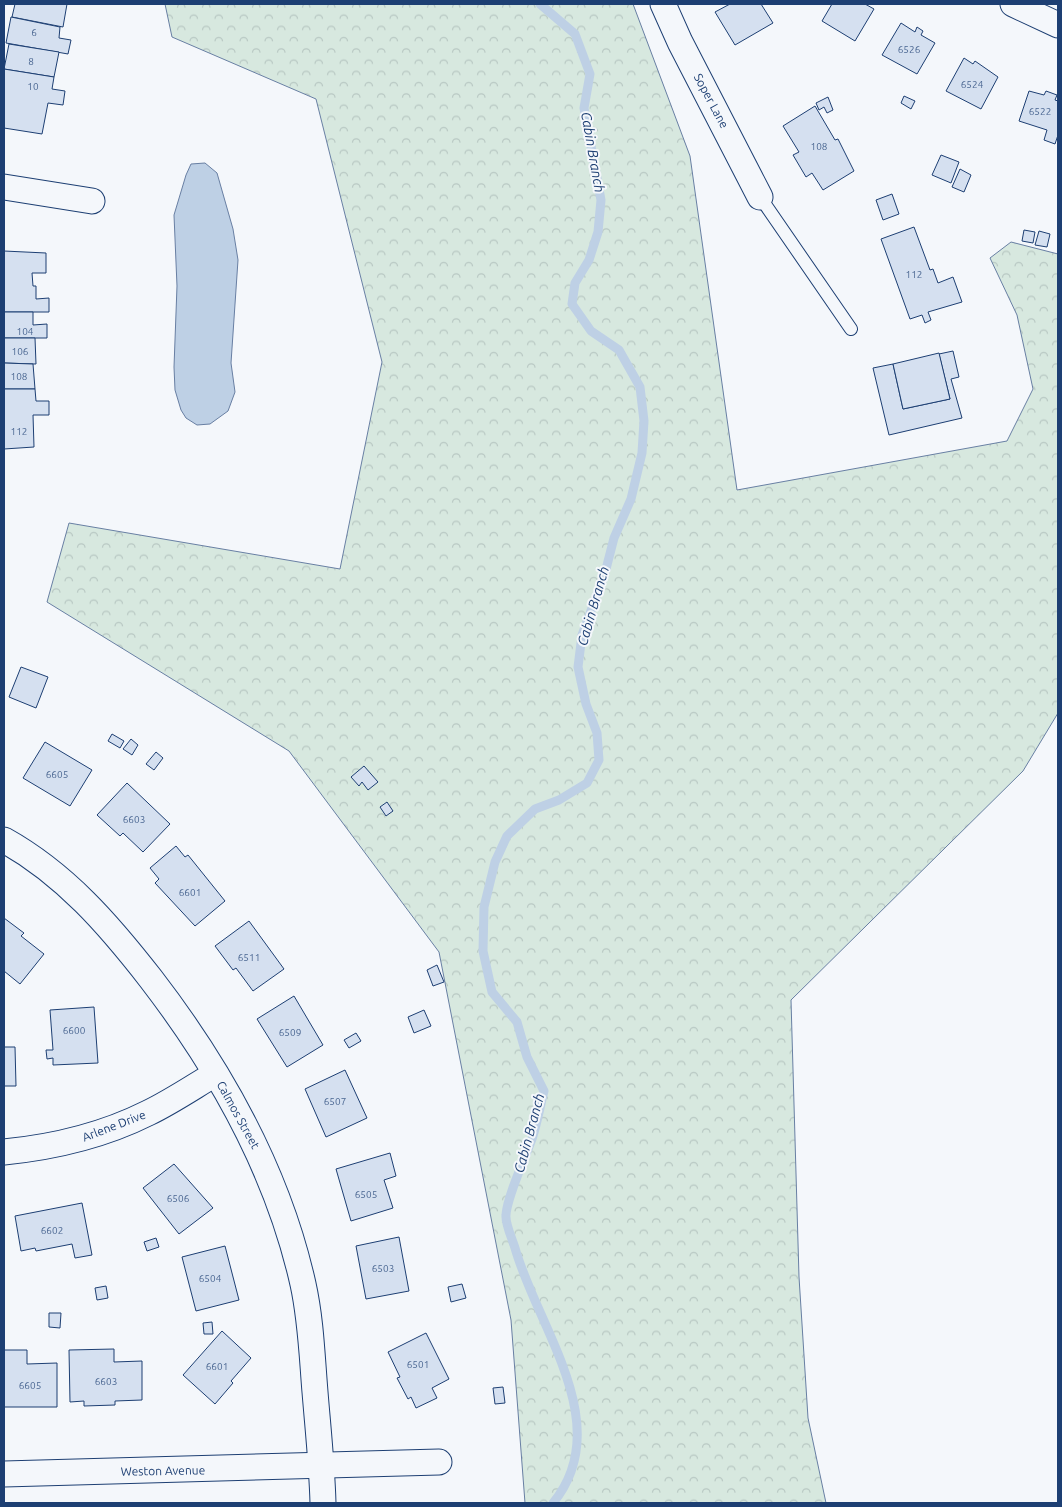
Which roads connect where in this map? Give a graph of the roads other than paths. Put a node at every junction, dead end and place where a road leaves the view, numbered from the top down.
1 (663, 4) edge
2 (1013, 4) edge
3 (1058, 25) edge
4 (4, 187) edge
5 (760, 197) joint
6 (92, 201) dead end
7 (851, 329) dead end
8 (4, 840) edge
9 (215, 1074) junction
10 (4, 1152) edge
11 (439, 1462) dead end
12 (322, 1467) junction
13 (4, 1474) edge
14 (323, 1503) edge

1 - 5 street, Soper Lane
2 - 3 street
4 - 6 street
5 - 7 lane
8 - 9 street, Calmos Street
9 - 10 street, Arlene Drive
9 - 12 street, Calmos Street
11 - 12 street, Weston Avenue
12 - 13 street, Weston Avenue
12 - 14 street, Calmos Street

